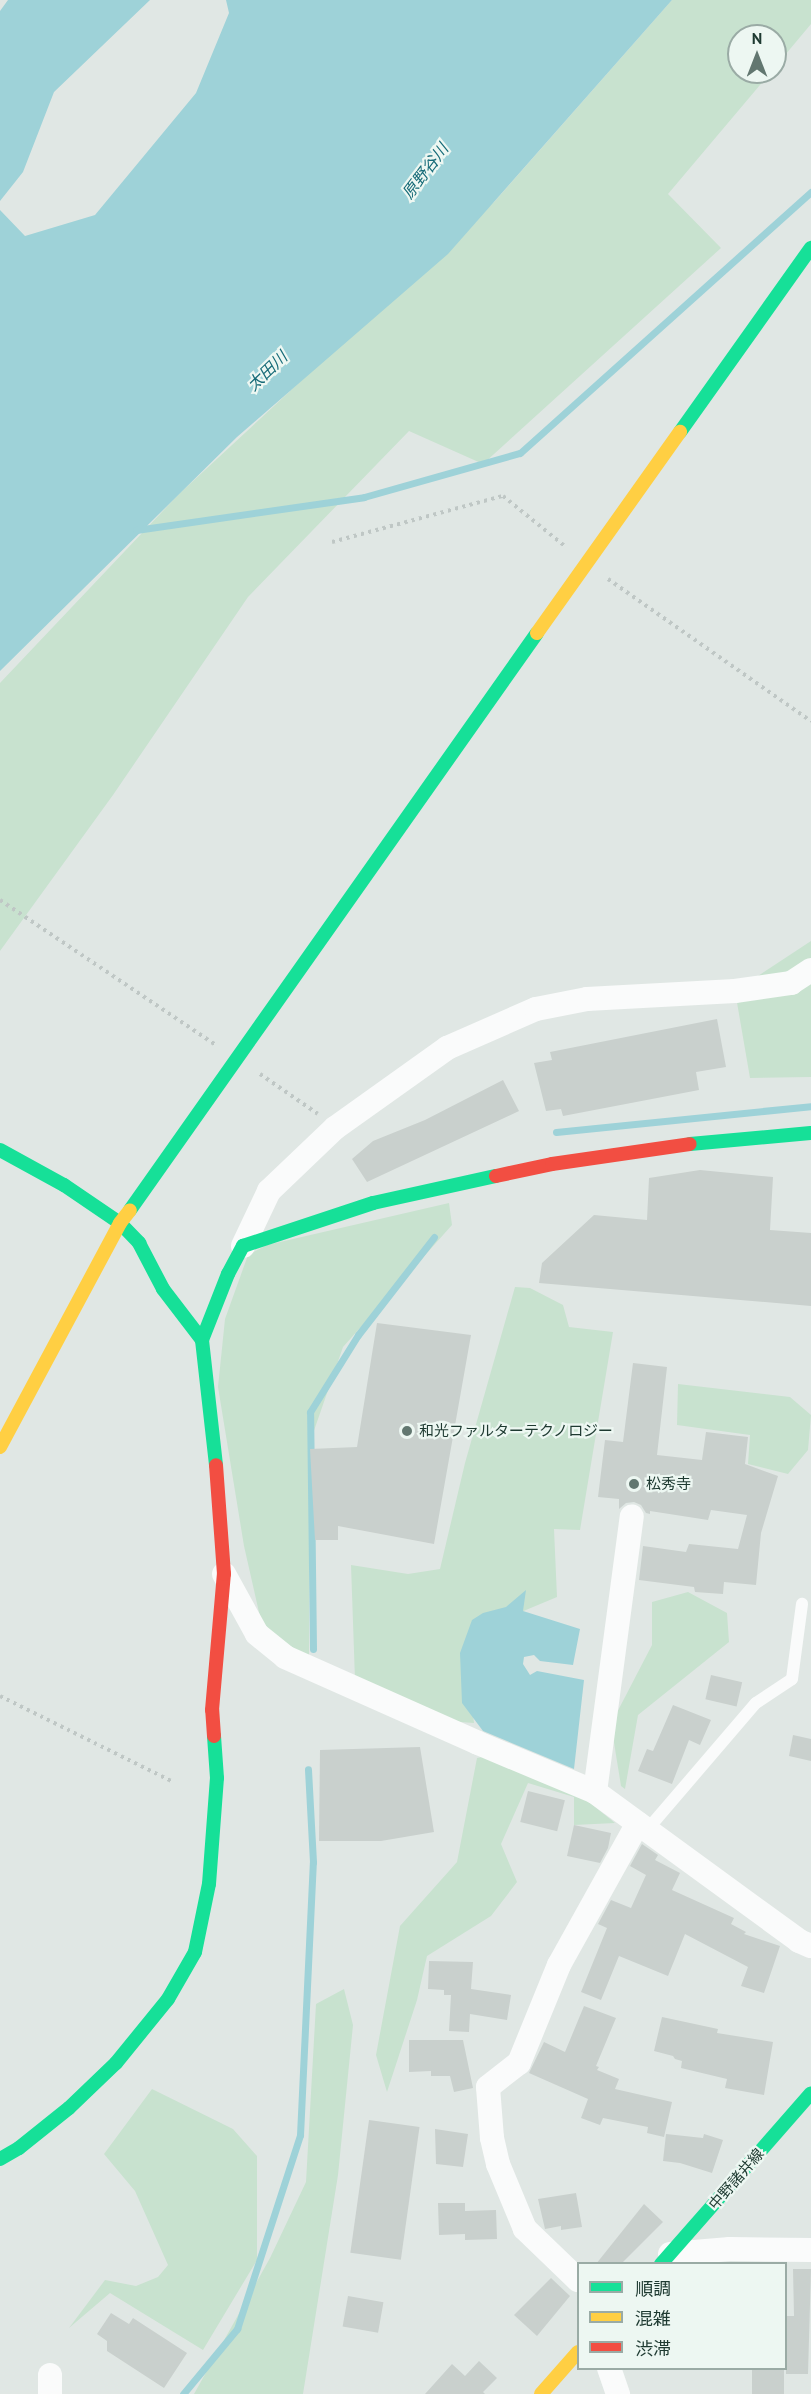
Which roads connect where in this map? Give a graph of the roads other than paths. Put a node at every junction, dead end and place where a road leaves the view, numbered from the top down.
1 (811, 248) edge
2 (811, 970) edge
3 (811, 1133) edge
4 (0, 1150) edge
5 (120, 1223) junction
6 (243, 1246) junction
7 (202, 1340) junction
8 (0, 1447) edge
9 (632, 1516) dead end
10 (224, 1574) junction
11 (801, 1604) dead end
12 (595, 1792) junction
13 (642, 1826) junction
14 (811, 1946) edge
15 (811, 2093) edge
16 (0, 2159) edge
17 (811, 2250) edge
18 (665, 2259) edge
19 (577, 2278) edge
20 (577, 2354) edge
21 (610, 2370) edge
22 (541, 2394) edge
23 (618, 2394) edge

1 - 5 street
2 - 6 street
3 - 6 street
4 - 5 street
5 - 7 street
5 - 8 street
6 - 7 street
7 - 10 street
9 - 12 street
10 - 12 street
10 - 16 street
11 - 13 lane
12 - 13 street
13 - 14 street
13 - 19 street
15 - 18 street, 中野諸井線
17 - 18 street
20 - 22 street
21 - 23 street

